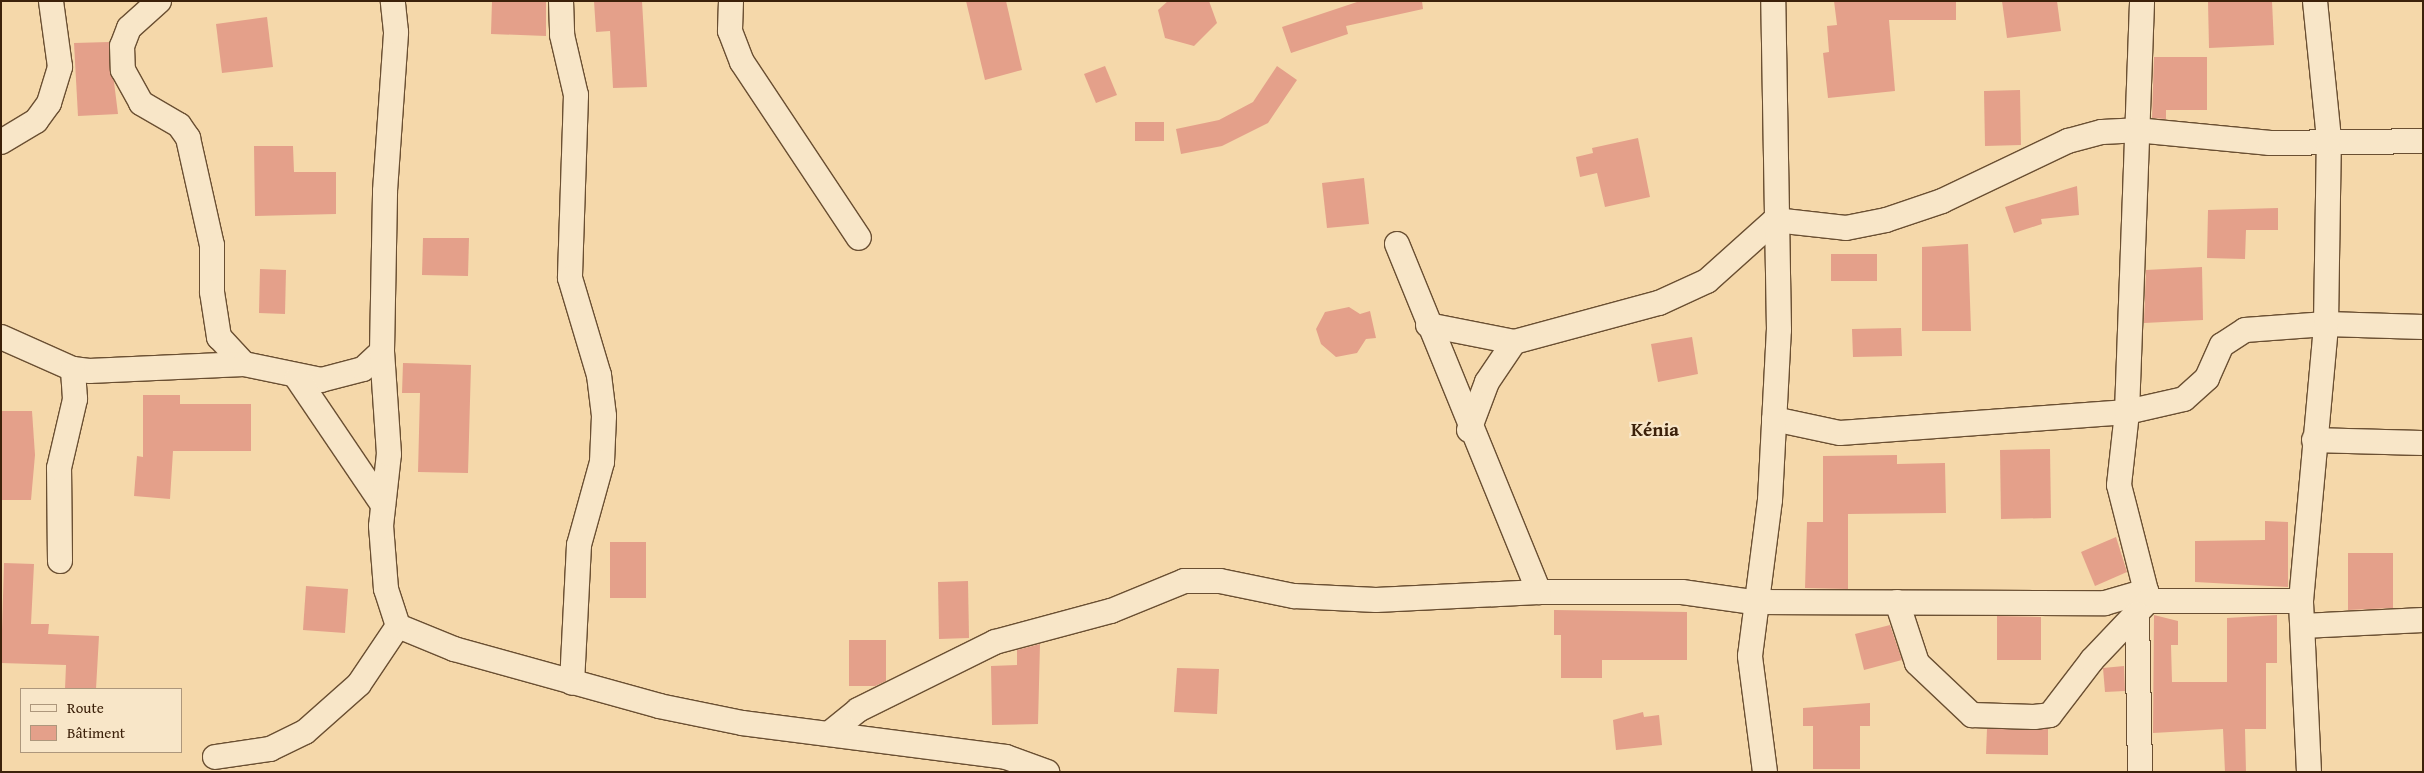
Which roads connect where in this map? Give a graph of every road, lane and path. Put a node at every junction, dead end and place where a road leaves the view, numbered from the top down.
1 (51, 1) edge
2 (159, 1) edge
3 (393, 1) edge
4 (561, 1) edge
5 (731, 1) edge
6 (1773, 1) edge
7 (2142, 1) edge
8 (2315, 1) edge
9 (2136, 130) junction
10 (2329, 139) junction
11 (2423, 141) edge
12 (1, 142) edge
13 (1775, 220) junction
14 (859, 238) dead end
15 (1397, 244) dead end
16 (2326, 324) junction
17 (1428, 325) junction
18 (2423, 327) edge
19 (1, 337) edge
20 (1514, 342) junction
21 (382, 351) junction
22 (244, 364) junction
23 (73, 369) junction
24 (297, 378) junction
25 (2127, 412) junction
26 (1774, 419) junction
27 (1469, 430) junction
28 (2314, 440) junction
29 (2423, 443) edge
30 (382, 505) junction
31 (60, 561) dead end
32 (1539, 592) junction
33 (2300, 600) junction
34 (1753, 602) junction
35 (1896, 602) junction
36 (2137, 614) junction
37 (2423, 620) edge
38 (398, 626) junction
39 (2303, 626) junction
40 (572, 683) junction
41 (832, 732) junction
42 (215, 757) dead end
43 (1047, 772) edge
44 (1765, 772) edge
45 (2140, 772) edge
46 (2309, 772) edge

1 - 12 street
2 - 22 street
3 - 21 street
4 - 40 street
5 - 14 street
6 - 13 street
7 - 9 street
8 - 10 street
9 - 10 street
9 - 13 street
9 - 25 street
10 - 11 street
10 - 16 street
13 - 20 street
13 - 26 street
15 - 17 street
16 - 18 street
16 - 25 street
16 - 28 street
17 - 20 street
17 - 27 street
19 - 23 street
20 - 27 street
21 - 24 street
21 - 30 street
22 - 23 street
22 - 24 street
23 - 31 street
24 - 30 street
25 - 26 street
25 - 35 street
26 - 34 street
27 - 32 street
28 - 29 street
28 - 33 street
30 - 38 street
32 - 34 street
32 - 41 street
33 - 36 street
33 - 39 street
34 - 35 street
34 - 44 street
35 - 36 street
36 - 45 street
37 - 39 street
38 - 40 street
38 - 42 street
39 - 46 street
40 - 41 street
41 - 43 street

